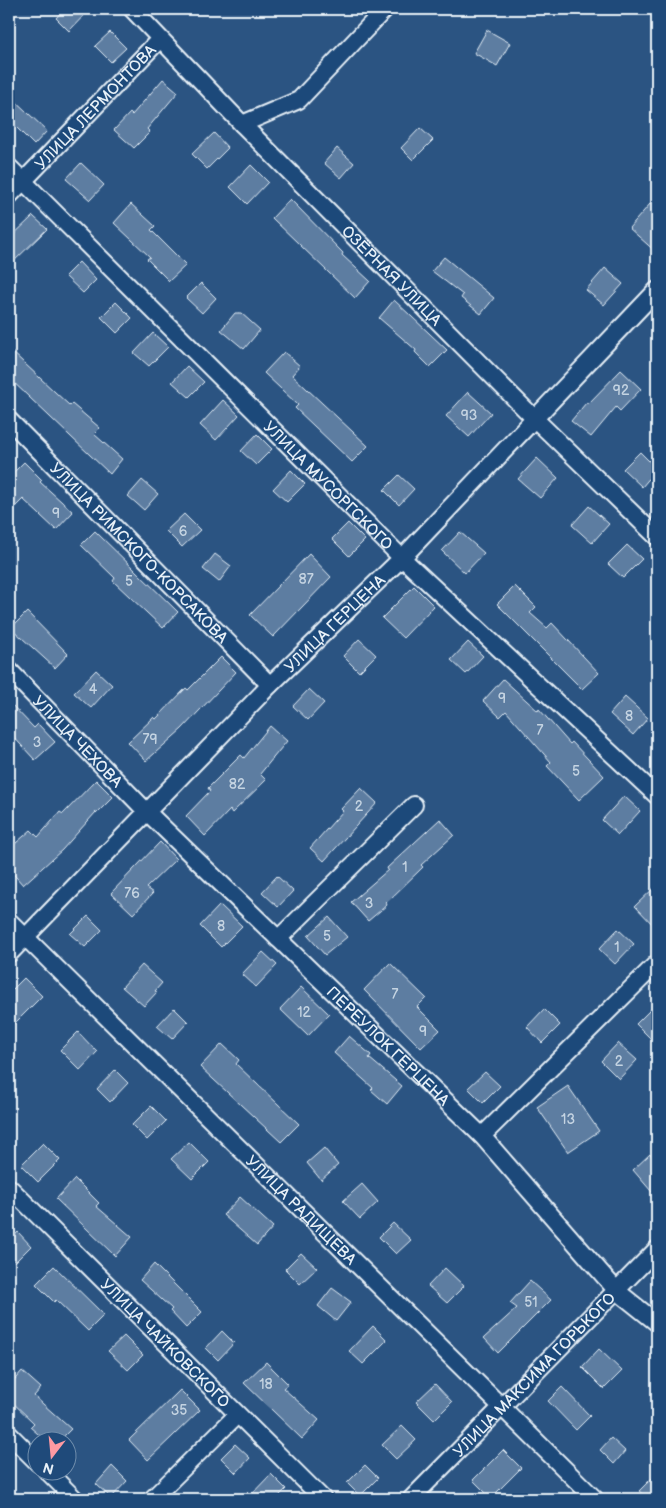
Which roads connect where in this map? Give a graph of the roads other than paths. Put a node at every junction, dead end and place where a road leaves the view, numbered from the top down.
1 (132, 9) edge
2 (385, 9) edge
3 (160, 39) junction
4 (242, 124) junction
5 (9, 167) edge
6 (23, 182) junction
7 (9, 196) edge
8 (657, 291) edge
9 (534, 418) junction
10 (9, 420) edge
11 (657, 537) edge
12 (402, 558) junction
13 (9, 670) edge
14 (270, 685) junction
15 (657, 796) edge
16 (414, 805) dead end
17 (147, 812) junction
18 (9, 921) edge
19 (25, 937) junction
20 (278, 939) junction
21 (9, 954) edge
22 (657, 962) edge
23 (482, 1136) junction
24 (9, 1187) edge
25 (657, 1249) edge
26 (617, 1291) junction
27 (657, 1322) edge
28 (503, 1407) junction
29 (237, 1415) junction
30 (9, 1434) edge
31 (28, 1453) edge
32 (56, 1480) edge
33 (75, 1499) edge
34 (152, 1499) edge
35 (323, 1499) edge
36 (411, 1499) edge
37 (595, 1499) edge

1 - 3 street, ОЗЁРНАЯ УЛИЦА
2 - 4 street
3 - 4 street, ОЗЁРНАЯ УЛИЦА
3 - 6 street, УЛИЦА ЛЕРМОНТОВА
4 - 9 street, ОЗЁРНАЯ УЛИЦА
5 - 6 street, УЛИЦА МУСОРГСКОГО
6 - 7 street, УЛИЦА ЛЕРМОНТОВА
6 - 12 street, УЛИЦА МУСОРГСКОГО
8 - 9 street, УЛИЦА ГЕРЦЕНА
9 - 11 street, ОЗЁРНАЯ УЛИЦА
9 - 12 street, УЛИЦА ГЕРЦЕНА
10 - 14 street, УЛИЦА РИМСКОГО-КОРСАКОВА
12 - 14 street, УЛИЦА ГЕРЦЕНА
12 - 15 street, УЛИЦА МУСОРГСКОГО
13 - 17 street, УЛИЦА ЧЕХОВА
14 - 17 street, УЛИЦА ГЕРЦЕНА
16 - 20 street
17 - 19 street, УЛИЦА ГЕРЦЕНА
17 - 20 street, ПЕРЕУЛОК ГЕРЦЕНА
18 - 19 street, УЛИЦА РАДИЩЕВА
19 - 21 street, УЛИЦА ГЕРЦЕНА
19 - 28 street, УЛИЦА РАДИЩЕВА
20 - 23 street, ПЕРЕУЛОК ГЕРЦЕНА
22 - 23 street
23 - 26 street, ПЕРЕУЛОК ГЕРЦЕНА
24 - 29 street, УЛИЦА ЧАЙКОВСКОГО
25 - 26 street, УЛИЦА МАКСИМА ГОРЬКОГО
26 - 27 street, ПЕРЕУЛОК ГЕРЦЕНА
26 - 28 street, УЛИЦА МАКСИМА ГОРЬКОГО
28 - 36 street, УЛИЦА МАКСИМА ГОРЬКОГО
28 - 37 street, УЛИЦА РАДИЩЕВА
29 - 34 street
29 - 35 street, УЛИЦА ЧАЙКОВСКОГО
30 - 31 street
32 - 33 street

